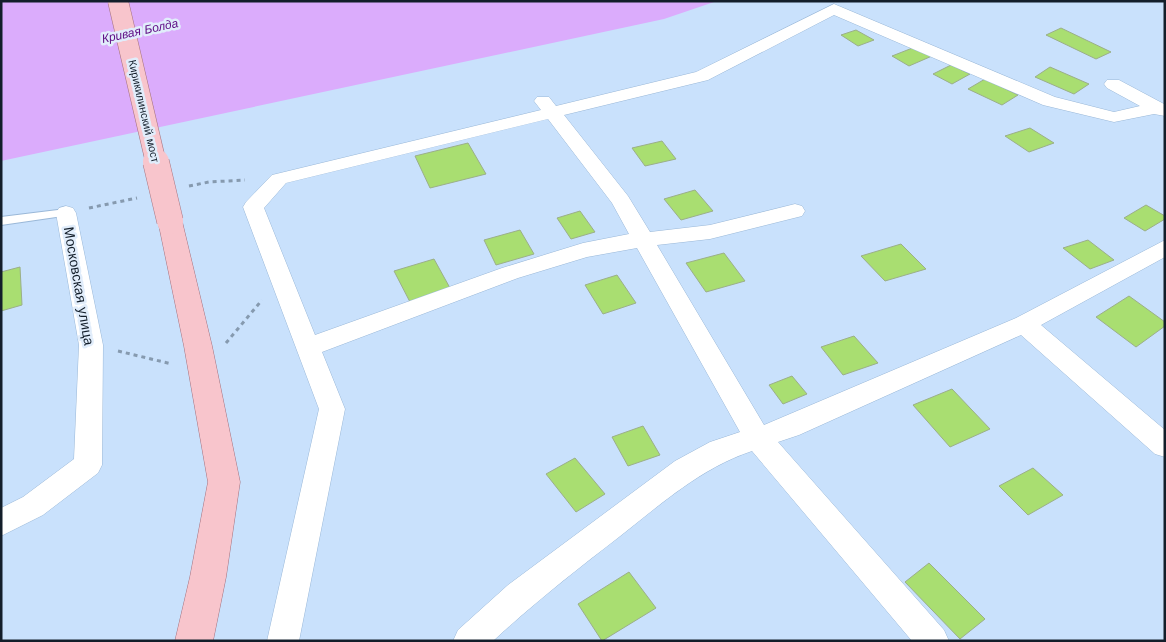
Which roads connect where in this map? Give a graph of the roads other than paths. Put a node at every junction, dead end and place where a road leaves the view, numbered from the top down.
1 (118, 1) edge
2 (1113, 84) dead end
3 (546, 107) junction
4 (1161, 110) edge
5 (795, 211) dead end
6 (66, 213) joint
7 (1, 221) edge
8 (645, 240) junction
9 (1165, 247) edge
10 (1024, 324) junction
11 (307, 348) junction
12 (757, 437) junction
13 (1165, 446) edge
14 (1, 523) edge
15 (194, 641) edge
16 (282, 641) edge
17 (469, 641) edge
18 (933, 641) edge

1 - 15 main road, Кирикилинский мост, bridge
2 - 4 street
3 - 4 street
3 - 8 street
3 - 11 street
5 - 8 street
6 - 7 lane
6 - 14 street, Московская улица
8 - 11 street
8 - 12 street
9 - 10 street
10 - 12 street
10 - 13 street
11 - 16 street
12 - 17 street
12 - 18 street

